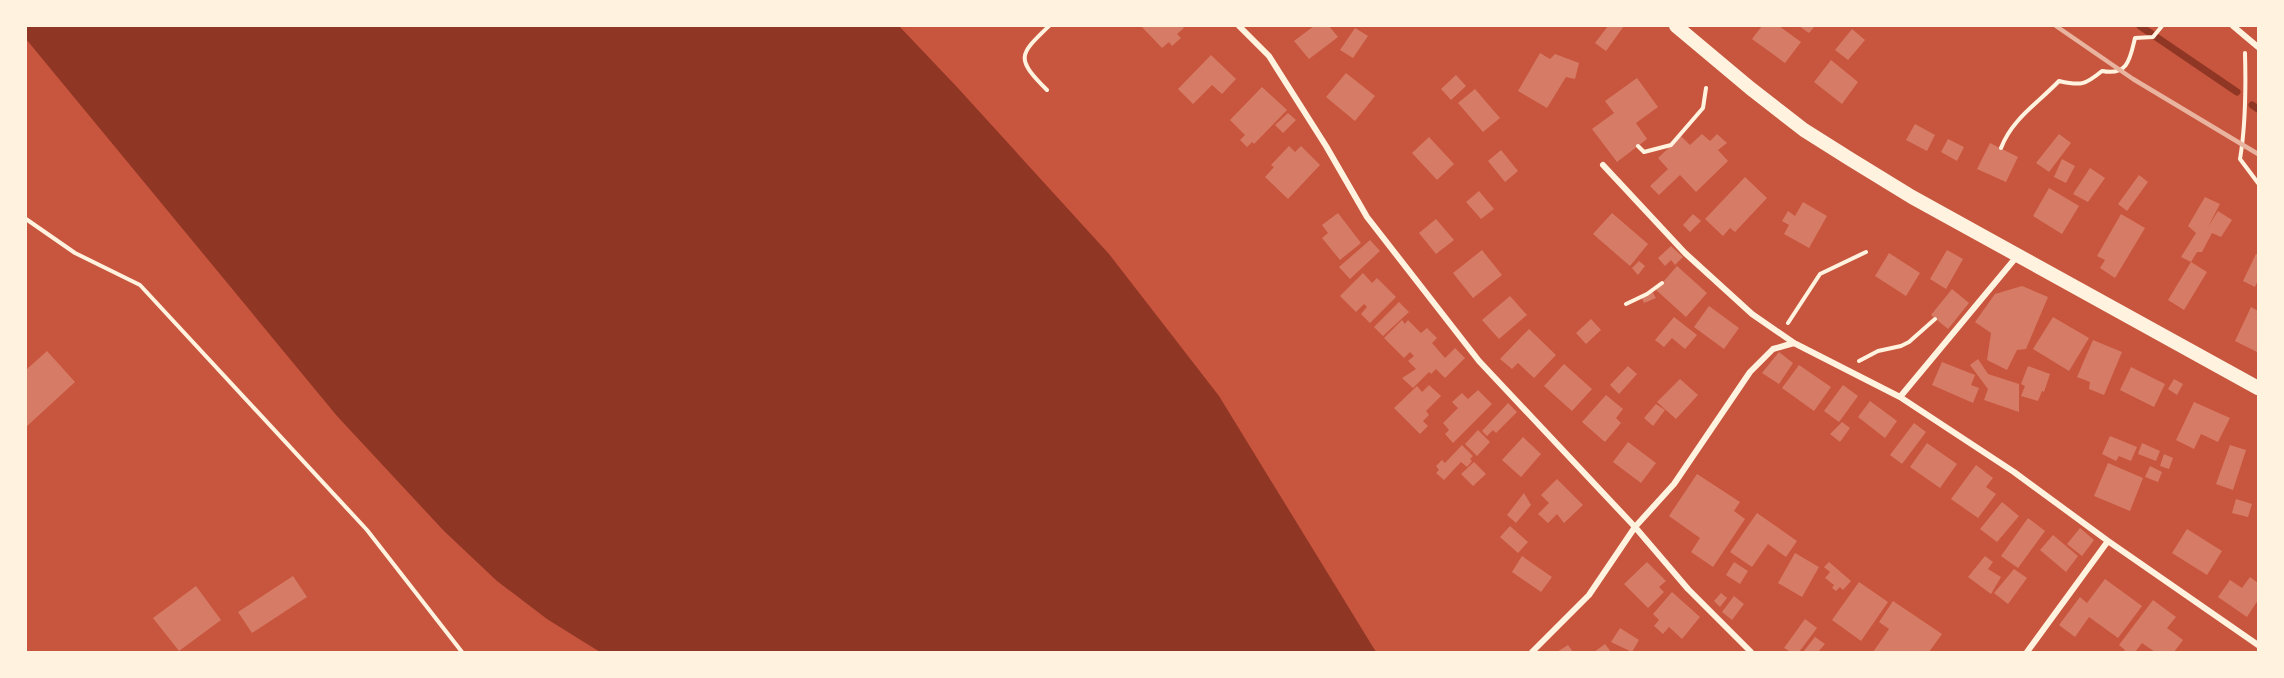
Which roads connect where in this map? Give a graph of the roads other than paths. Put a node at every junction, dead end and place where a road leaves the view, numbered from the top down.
1 (1239, 26) edge
2 (1676, 26) edge
3 (2233, 26) edge
4 (2259, 47) edge
5 (1603, 165) dead end
6 (2018, 255) junction
7 (1794, 343) junction
8 (2259, 388) edge
9 (1900, 397) junction
10 (1635, 527) junction
11 (2108, 541) junction
12 (2259, 645) edge
13 (1532, 652) edge
14 (1751, 652) edge
15 (2027, 652) edge

1 - 10 street
2 - 6 main road
3 - 4 street
5 - 7 street
6 - 8 main road
6 - 9 street
7 - 9 street
7 - 10 street
9 - 11 street
10 - 13 street
10 - 14 street
11 - 12 street
11 - 15 street

